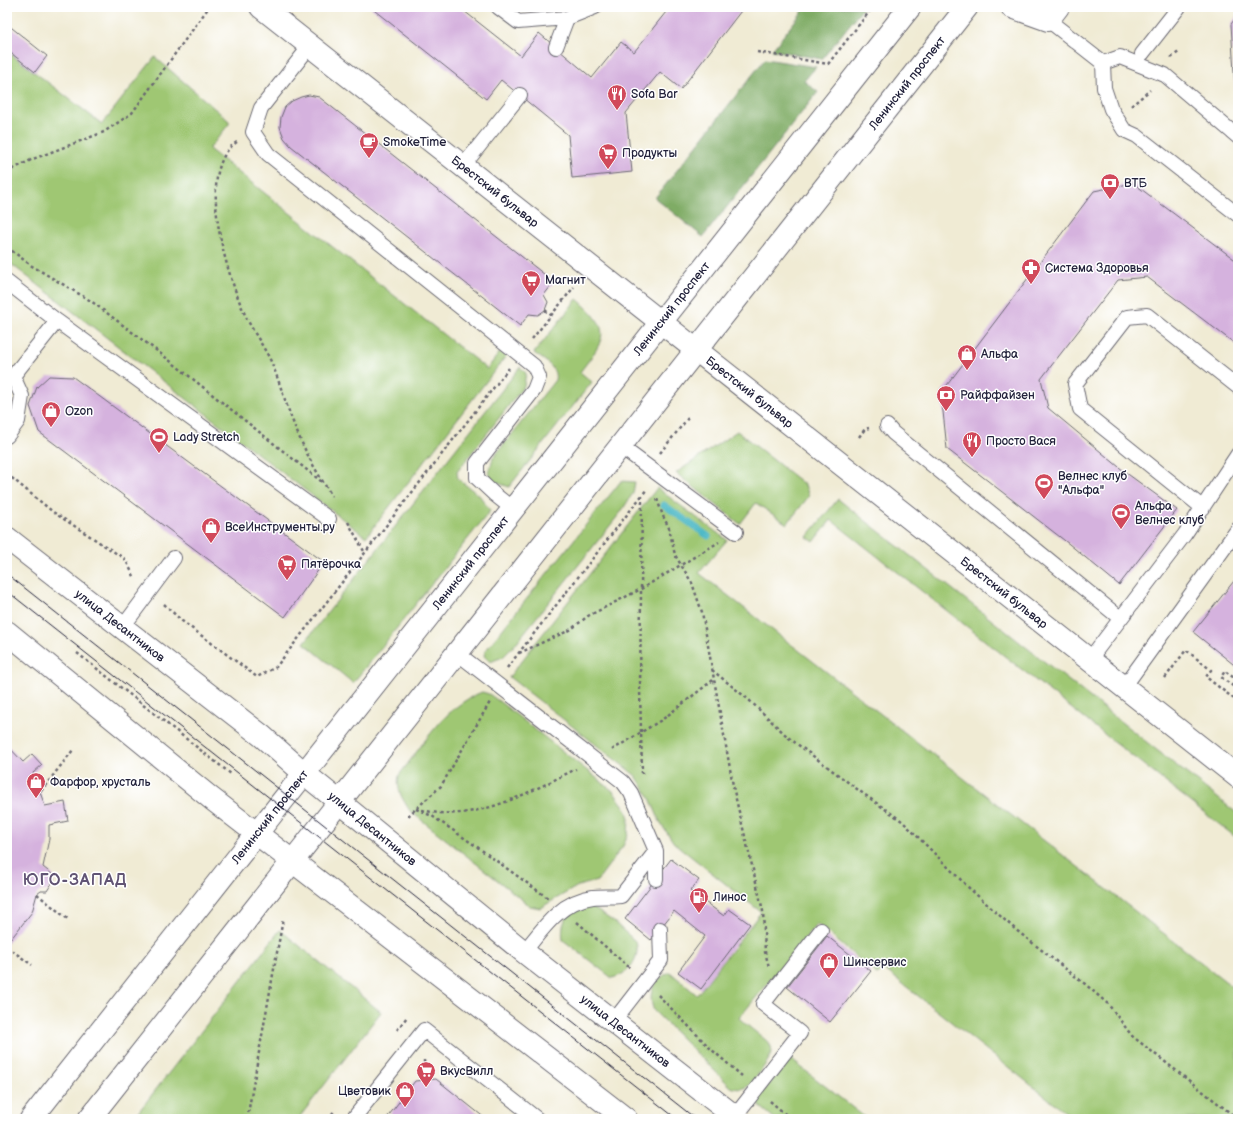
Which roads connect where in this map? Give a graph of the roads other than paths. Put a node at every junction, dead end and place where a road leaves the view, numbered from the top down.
1 (261, 7) edge
2 (498, 7) edge
3 (595, 7) edge
4 (910, 7) edge
5 (967, 7) edge
6 (1012, 7) edge
7 (1179, 7) edge
8 (1053, 13) edge
9 (567, 18) junction
10 (310, 46) junction
11 (556, 47) dead end
12 (1142, 54) dead end
13 (1103, 63) junction
14 (520, 95) dead end
15 (1238, 137) edge
16 (463, 166) junction
17 (1238, 215) edge
18 (7, 282) edge
19 (57, 321) junction
20 (661, 322) junction
21 (696, 350) junction
22 (10, 374) edge
23 (1238, 387) edge
24 (887, 426) dead end
25 (7, 436) edge
26 (620, 446) junction
27 (1238, 454) edge
28 (1203, 508) junction
29 (513, 509) junction
30 (329, 519) dead end
31 (1238, 529) edge
32 (736, 532) road end
33 (7, 538) edge
34 (174, 558) dead end
35 (1120, 618) junction
36 (122, 628) junction
37 (7, 632) edge
38 (457, 653) junction
39 (1090, 660) junction
40 (1124, 687) junction
41 (305, 774) junction
42 (1238, 777) edge
43 (339, 802) junction
44 (257, 834) junction
45 (656, 851) junction
46 (292, 862) junction
47 (656, 879) dead end
48 (660, 929) dead end
49 (821, 930) dead end
50 (524, 952) junction
51 (613, 1022) junction
52 (737, 1118) edge
53 (32, 1119) edge
54 (88, 1119) edge
55 (353, 1119) edge
56 (537, 1119) edge
57 (626, 1119) edge

1 - 10 street, Брестский бульвар
2 - 9 lane
3 - 9 lane
4 - 20 street, Ленинский проспект
5 - 21 street, Ленинский проспект
6 - 8 street
7 - 12 lane
8 - 13 lane
9 - 11 lane
10 - 16 street, Брестский бульвар
10 - 29 lane
13 - 15 lane
13 - 17 lane
14 - 16 lane
16 - 20 street, Брестский бульвар
18 - 19 lane
19 - 22 lane
19 - 30 lane
20 - 21 street, Брестский бульвар
20 - 29 street, Ленинский проспект
21 - 26 street, Ленинский проспект
21 - 39 street, Брестский бульвар
22 - 25 lane
23 - 28 lane
24 - 35 lane
26 - 32 lane
26 - 38 street, Ленинский проспект
27 - 28 lane
28 - 35 lane
29 - 41 street, Ленинский проспект
31 - 40 lane
33 - 36 street, улица Десантников
34 - 36 lane
35 - 39 lane
36 - 41 street, улица Десантников
37 - 44 street
38 - 43 street, Ленинский проспект
38 - 45 lane
39 - 40 street, Брестский бульвар
40 - 42 street, Брестский бульвар
41 - 43 street, улица Десантников
41 - 44 street, Ленинский проспект
43 - 46 street, Ленинский проспект
43 - 50 street, улица Десантников
44 - 46 street
44 - 53 street, Ленинский проспект
45 - 47 lane
45 - 50 lane
46 - 54 street, Ленинский проспект
46 - 57 street
48 - 51 lane
49 - 52 lane
50 - 51 street, улица Десантников
51 - 52 street, улица Десантников
55 - 56 lane

